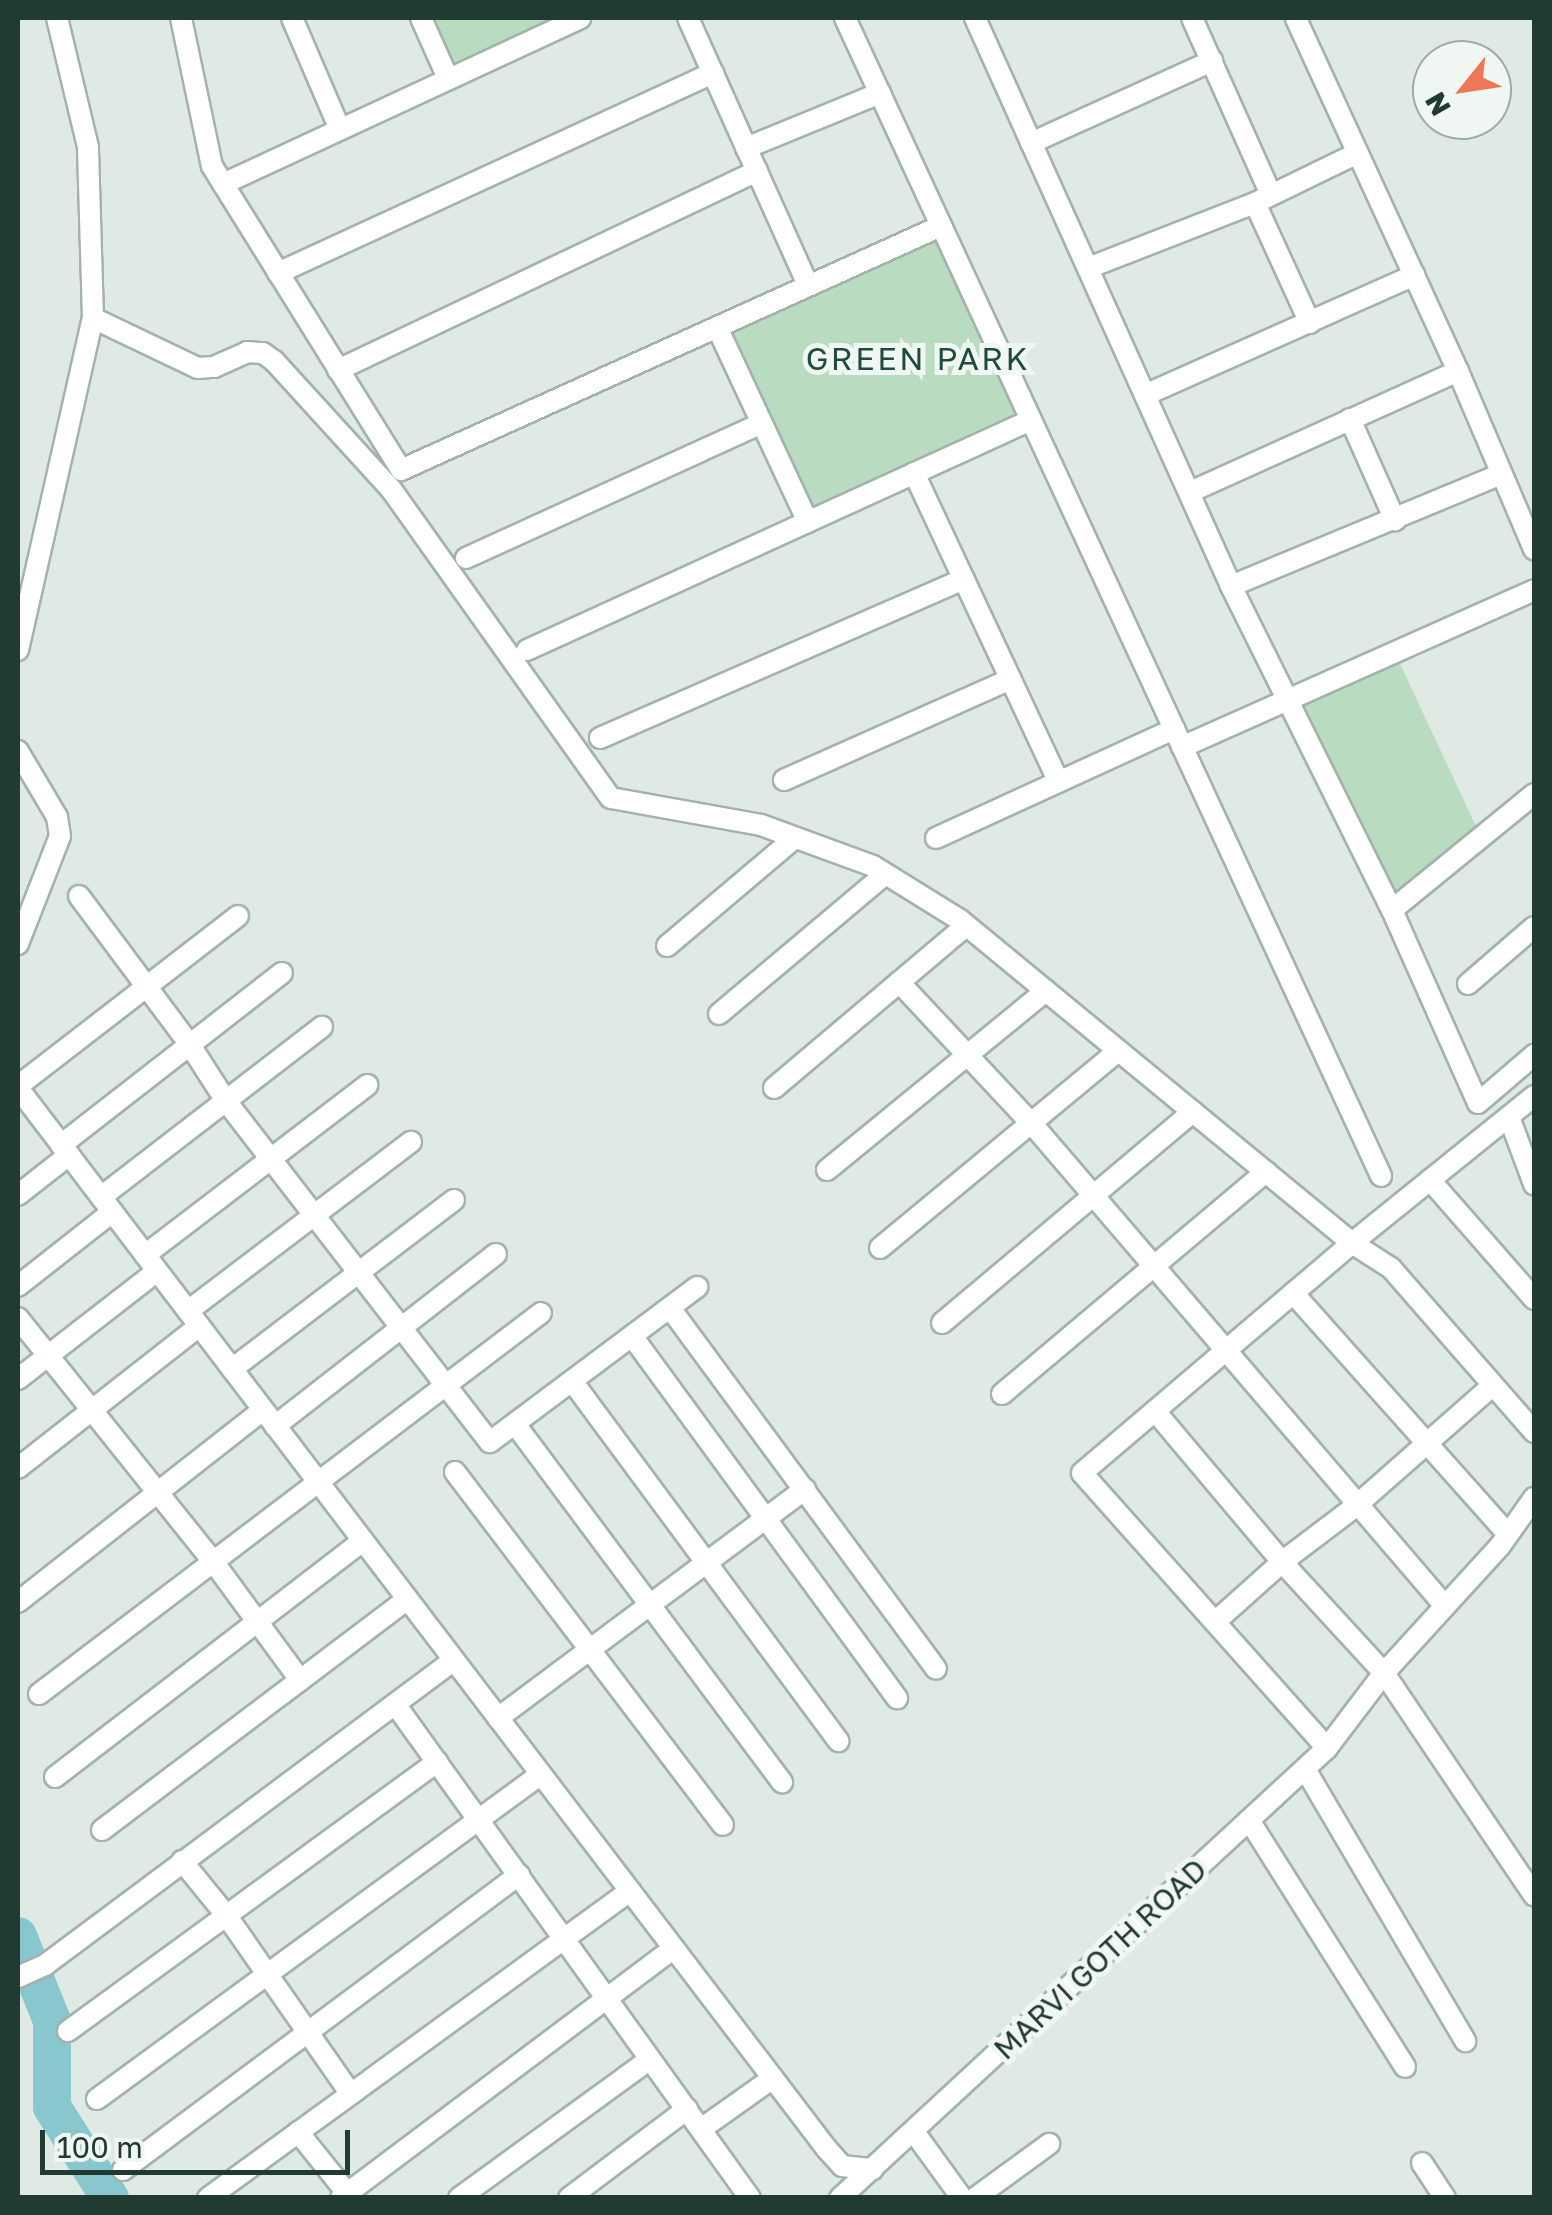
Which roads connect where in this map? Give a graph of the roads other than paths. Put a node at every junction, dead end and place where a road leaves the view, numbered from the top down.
1 (56, 18) edge
2 (180, 18) edge
3 (292, 18) edge
4 (421, 18) edge
5 (580, 18) edge
6 (688, 18) edge
7 (845, 18) edge
8 (975, 18) edge
9 (1192, 18) edge
10 (1296, 18) edge
11 (1212, 60) junction
12 (713, 72) junction
13 (447, 76) junction
14 (880, 94) junction
15 (339, 126) junction
16 (1031, 142) junction
17 (746, 148) junction
18 (1358, 153) junction
19 (757, 171) junction
20 (222, 184) junction
21 (1262, 198) junction
22 (941, 226) junction
23 (1088, 268) junction
24 (278, 273) junction
25 (1414, 276) junction
26 (807, 283) junction
27 (93, 318) junction
28 (1310, 323) junction
29 (717, 327) junction
30 (338, 370) junction
31 (1458, 371) junction
32 (1145, 395) junction
33 (1031, 420) junction
34 (1350, 420) junction
35 (762, 423) junction
36 (914, 473) junction
37 (1501, 474) junction
38 (1190, 492) junction
39 (1395, 520) junction
40 (808, 522) junction
41 (1534, 550) edge
42 (466, 558) dead end
43 (964, 579) junction
44 (1231, 586) junction
45 (1534, 590) edge
46 (18, 650) edge
47 (527, 650) dead end
48 (1011, 679) junction
49 (1286, 701) junction
50 (600, 738) dead end
51 (1178, 738) junction
52 (18, 751) edge
53 (784, 780) dead end
54 (1059, 782) junction
55 (1534, 794) edge
56 (795, 838) junction
57 (936, 838) dead end
58 (885, 874) junction
59 (79, 896) dead end
60 (1392, 910) junction
61 (238, 916) dead end
62 (966, 926) junction
63 (1534, 927) edge
64 (18, 944) edge
65 (667, 946) dead end
66 (282, 973) dead end
67 (899, 982) junction
68 (1468, 984) dead end
69 (146, 986) junction
70 (1046, 991) junction
71 (719, 1014) dead end
72 (322, 1027) dead end
73 (190, 1045) junction
74 (1118, 1050) junction
75 (969, 1054) junction
76 (1534, 1056) edge
77 (366, 1085) dead end
78 (774, 1088) dead end
79 (19, 1092) edge
80 (1534, 1096) edge
81 (226, 1101) junction
82 (1193, 1112) junction
83 (1508, 1117) junction
84 (1032, 1125) junction
85 (411, 1142) dead end
86 (65, 1150) junction
87 (271, 1159) junction
88 (827, 1170) dead end
89 (1266, 1172) junction
90 (1381, 1176) dead end
91 (1430, 1180) junction
92 (1534, 1184) edge
93 (18, 1195) edge
94 (1091, 1198) junction
95 (454, 1200) dead end
96 (107, 1205) junction
97 (314, 1216) junction
98 (1352, 1243) junction
99 (880, 1248) dead end
100 (496, 1254) dead end
101 (151, 1263) junction
102 (1152, 1268) junction
103 (359, 1274) junction
104 (18, 1286) edge
105 (697, 1287) dead end
106 (1293, 1293) junction
107 (1534, 1299) edge
108 (670, 1308) junction
109 (541, 1313) dead end
110 (18, 1318) edge
111 (194, 1319) junction
112 (942, 1323) dead end
113 (405, 1327) junction
114 (632, 1336) junction
115 (1225, 1351) junction
116 (48, 1356) junction
117 (232, 1369) junction
118 (18, 1379) edge
119 (572, 1381) junction
120 (446, 1384) junction
121 (1493, 1384) junction
122 (1002, 1394) dead end
123 (91, 1410) junction
124 (1155, 1411) junction
125 (269, 1418) junction
126 (515, 1424) junction
127 (1534, 1432) edge
128 (1426, 1441) junction
129 (18, 1468) edge
130 (455, 1472) dead end
131 (318, 1482) junction
132 (805, 1489) junction
133 (158, 1494) junction
134 (1534, 1498) edge
135 (1357, 1506) junction
136 (763, 1517) junction
137 (1508, 1534) junction
138 (363, 1541) junction
139 (212, 1560) junction
140 (704, 1561) junction
141 (1282, 1562) junction
142 (407, 1599) junction
143 (18, 1602) edge
144 (1444, 1606) junction
145 (648, 1607) junction
146 (259, 1622) junction
147 (1215, 1622) junction
148 (590, 1649) junction
149 (454, 1660) junction
150 (936, 1669) dead end
151 (1384, 1672) junction
152 (300, 1680) junction
153 (39, 1694) dead end
154 (897, 1698) dead end
155 (395, 1704) junction
156 (498, 1718) junction
157 (838, 1740) dead end
158 (1327, 1748) junction
159 (437, 1762) junction
160 (1305, 1769) junction
161 (541, 1774) junction
162 (55, 1777) dead end
163 (782, 1782) dead end
164 (1249, 1820) junction
165 (479, 1821) junction
166 (722, 1825) dead end
167 (102, 1830) dead end
168 (182, 1861) junction
169 (518, 1875) junction
170 (630, 1891) junction
171 (1534, 1896) edge
172 (226, 1915) junction
173 (562, 1938) junction
174 (674, 1948) junction
175 (266, 1974) junction
176 (18, 1977) edge
177 (607, 1999) junction
178 (68, 2031) dead end
179 (307, 2032) junction
180 (1465, 2041) dead end
181 (650, 2059) junction
182 (1405, 2067) dead end
183 (773, 2078) junction
184 (351, 2094) junction
185 (97, 2099) dead end
186 (687, 2110) junction
187 (701, 2130) junction
188 (298, 2132) junction
189 (914, 2132) junction
190 (1049, 2144) dead end
191 (1422, 2163) dead end
192 (873, 2169) junction
193 (124, 2170) dead end
194 (346, 2196) edge
195 (749, 2197) edge
196 (208, 2198) edge
197 (458, 2198) edge
198 (569, 2198) edge
199 (840, 2198) edge
200 (962, 2198) edge
201 (976, 2198) edge
202 (1444, 2198) edge

1 - 27 street
2 - 20 street
3 - 15 street
4 - 13 street
5 - 13 street
6 - 12 street
7 - 14 street
8 - 16 street
9 - 11 street
10 - 18 street
11 - 16 street
11 - 21 street
12 - 17 street
12 - 24 street
13 - 15 street
14 - 17 street
14 - 22 street
15 - 20 street
16 - 23 street
17 - 19 street
18 - 21 street
18 - 25 street
19 - 26 street
19 - 30 street
20 - 24 street
21 - 23 street
21 - 28 street
22 - 26 street
22 - 33 street
23 - 32 street
24 - 30 street
25 - 28 street
25 - 31 street
26 - 29 street
27 - 46 street
27 - 56 street
28 - 32 street
29 - 30 street
29 - 35 street
31 - 34 street
31 - 37 street
32 - 38 street
33 - 36 street
33 - 51 street
34 - 38 street
34 - 39 street
35 - 40 street
35 - 42 street
36 - 40 street
36 - 43 street
37 - 39 street
37 - 41 street
38 - 44 street
39 - 44 street
40 - 47 street
43 - 48 street
43 - 50 street
44 - 49 street
45 - 49 street
48 - 53 street
48 - 54 street
49 - 51 street
49 - 60 street
51 - 54 street
51 - 90 street
52 - 64 street
54 - 57 street
55 - 60 street
56 - 58 street
56 - 65 street
58 - 62 street
58 - 71 street
59 - 69 street
60 - 76 street
61 - 69 street
62 - 67 street
62 - 70 street
63 - 68 street
66 - 73 street
67 - 75 street
67 - 78 street
69 - 73 street
69 - 79 street
70 - 74 street
70 - 75 street
72 - 81 street
73 - 81 street
73 - 86 street
74 - 82 street
74 - 84 street
75 - 84 street
75 - 88 street
77 - 87 street
79 - 86 street
80 - 83 street
81 - 87 street
81 - 96 street
82 - 89 street
82 - 94 street
83 - 91 street
83 - 92 street
84 - 94 street
84 - 99 street
85 - 97 street
86 - 93 street
86 - 96 street
87 - 97 street
87 - 101 street
89 - 98 street
89 - 102 street
91 - 98 street
91 - 107 street
94 - 102 street
94 - 112 street
95 - 103 street
96 - 101 street
96 - 104 street
97 - 103 street
97 - 111 street
98 - 106 street
98 - 121 street
100 - 113 street
101 - 111 street
101 - 116 street
102 - 115 street
102 - 122 street
103 - 113 street
103 - 117 street
105 - 108 street
106 - 115 street
106 - 128 street
108 - 114 street
108 - 132 street
109 - 120 street
110 - 116 street
111 - 117 street
111 - 123 street
113 - 120 street
113 - 125 street
114 - 119 street
114 - 136 street
115 - 124 street
115 - 135 street
116 - 118 street
116 - 123 street
117 - 125 street
119 - 126 street
119 - 140 street
120 - 126 street
120 - 131 street
121 - 127 street
121 - 128 street
123 - 129 street
123 - 133 street
124 - 141 street
124 - 147 street
125 - 131 street
125 - 133 street
126 - 145 street
128 - 135 street
128 - 137 street
130 - 148 street
131 - 138 street
131 - 139 street
132 - 136 street
132 - 150 street
133 - 139 street
133 - 143 street
134 - 137 street, MARVI GOTH ROAD
135 - 141 street
135 - 144 street
136 - 140 street
136 - 154 street
137 - 144 street, MARVI GOTH ROAD
138 - 142 street
138 - 146 street
139 - 146 street
139 - 153 street
140 - 145 street
140 - 157 street
141 - 147 street
141 - 151 street
142 - 149 street
142 - 152 street
144 - 151 street, MARVI GOTH ROAD
145 - 148 street
145 - 163 street
146 - 152 street
146 - 162 street
147 - 158 street
148 - 156 street
148 - 166 street
149 - 155 street
149 - 156 street
151 - 158 street, MARVI GOTH ROAD
151 - 171 street
152 - 167 street
155 - 159 street
155 - 168 street
156 - 161 street
158 - 160 street, MARVI GOTH ROAD
159 - 165 street
159 - 172 street
160 - 164 street, MARVI GOTH ROAD
160 - 180 street
161 - 165 street
161 - 170 street
164 - 182 street
164 - 189 street, MARVI GOTH ROAD
165 - 169 street
165 - 175 street
168 - 172 street
168 - 176 street
169 - 173 street
169 - 179 street
170 - 173 street
170 - 174 street
172 - 175 street
172 - 178 street
173 - 177 street
173 - 184 street
174 - 177 street
174 - 183 street
175 - 179 street
175 - 185 street
177 - 181 street
177 - 194 street
179 - 184 street
179 - 193 street
181 - 186 street
181 - 197 street
183 - 187 street
183 - 192 street
184 - 188 street
186 - 187 street
186 - 198 street
187 - 195 street
188 - 194 street
188 - 196 street
189 - 192 street, MARVI GOTH ROAD
189 - 200 street
190 - 201 street
191 - 202 street
192 - 199 street, MARVI GOTH ROAD

